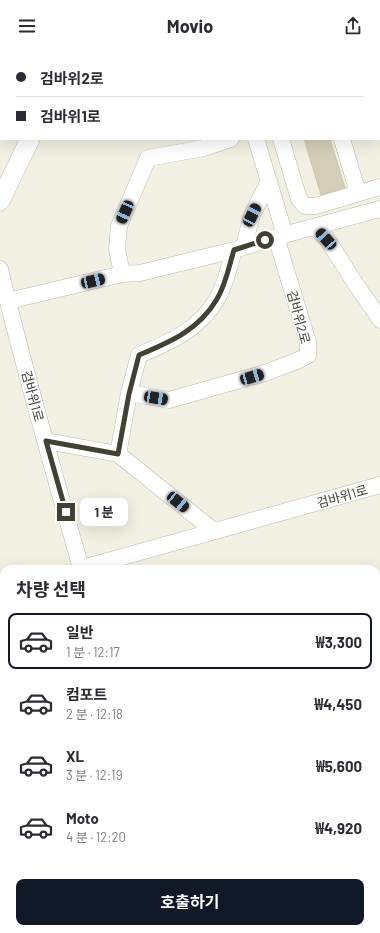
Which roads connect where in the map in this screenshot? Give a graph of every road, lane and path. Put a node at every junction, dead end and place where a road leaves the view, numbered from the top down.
1 (30, 140) edge
2 (228, 140) edge
3 (256, 140) edge
4 (281, 140) edge
5 (342, 140) edge
6 (269, 182) junction
7 (380, 187) edge
8 (358, 193) junction
9 (0, 201) edge
10 (380, 209) edge
11 (315, 227) junction
12 (281, 236) junction
13 (239, 248) junction
14 (0, 270) edge
15 (122, 274) junction
16 (8, 301) junction
17 (380, 320) edge
18 (129, 394) junction
19 (46, 441) junction
20 (118, 454) junction
21 (379, 483) edge
22 (214, 531) junction
23 (79, 565) edge
24 (94, 565) edge

1 - 9 street
2 - 15 street
3 - 6 street, 검바위2로
4 - 8 street
5 - 8 street
6 - 12 street, 검바위2로
6 - 13 street
7 - 8 street
10 - 11 street
11 - 12 street
11 - 17 street
12 - 13 street
12 - 18 street, 검바위2로
13 - 15 street
13 - 18 street
14 - 16 street, 검바위1로
15 - 16 street
16 - 19 street, 검바위1로
18 - 20 street
19 - 20 street
19 - 23 street, 검바위1로
20 - 22 street
21 - 22 street, 검바위1로
22 - 24 street, 검바위1로

